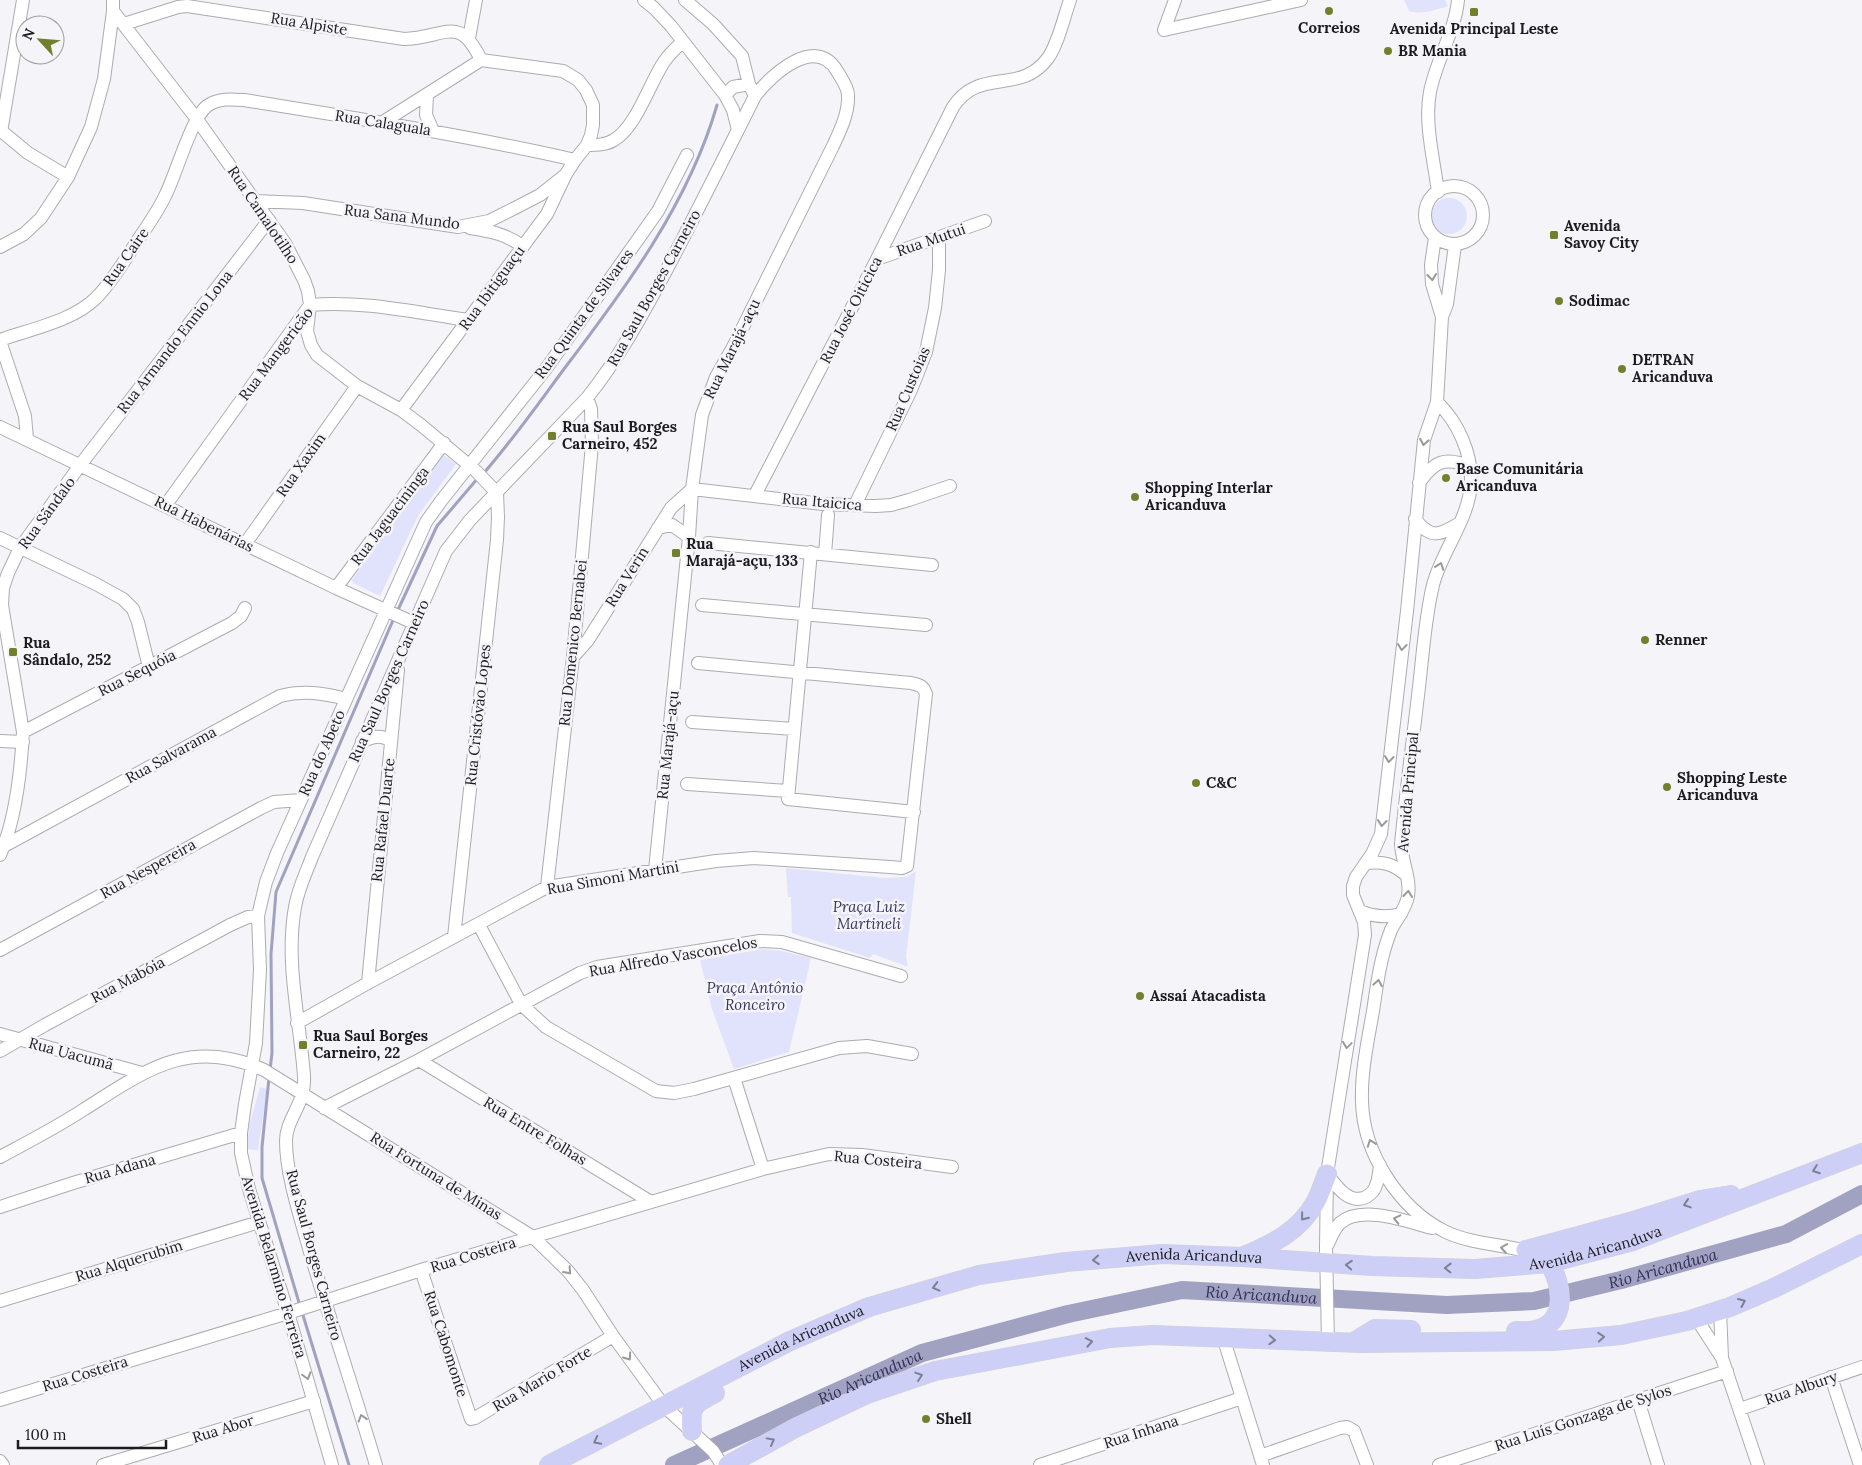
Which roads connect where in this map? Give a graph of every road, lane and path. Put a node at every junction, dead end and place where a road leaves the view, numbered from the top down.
1 (23, 0) edge
2 (476, 0) edge
3 (644, 0) edge
4 (685, 0) edge
5 (1070, 0) edge
6 (1175, 0) edge
7 (1301, 0) edge
8 (1458, 0) edge
9 (113, 6) edge
10 (124, 24) junction
11 (468, 38) junction
12 (682, 42) junction
13 (481, 60) junction
14 (749, 84) junction
15 (427, 95) junction
16 (725, 95) junction
17 (755, 96) junction
18 (196, 118) junction
19 (383, 122) junction
20 (738, 130) junction
21 (1, 131) edge
22 (434, 131) junction
23 (588, 145) junction
24 (687, 155) dead end
25 (575, 160) junction
26 (566, 174) junction
27 (68, 176) junction
28 (1438, 192) junction
29 (255, 200) junction
30 (268, 220) junction
31 (986, 221) dead end
32 (458, 227) junction
33 (939, 237) junction
34 (1434, 237) junction
35 (1455, 244) junction
36 (0, 246) edge
37 (522, 246) junction
38 (877, 259) junction
39 (310, 305) junction
40 (1442, 317) junction
41 (468, 320) junction
42 (0, 340) edge
43 (357, 386) junction
44 (588, 398) junction
45 (1436, 402) junction
46 (401, 410) junction
47 (0, 427) edge
48 (27, 438) junction
49 (444, 443) junction
50 (81, 464) junction
51 (1471, 467) junction
52 (472, 468) junction
53 (1419, 484) junction
54 (950, 486) dead end
55 (692, 489) junction
56 (495, 490) junction
57 (756, 495) junction
58 (855, 505) junction
59 (165, 506) junction
60 (828, 515) dead end
61 (1415, 519) junction
62 (1460, 523) junction
63 (658, 528) junction
64 (689, 537) junction
65 (0, 538) edge
66 (708, 543) dead end
67 (245, 544) junction
68 (20, 548) junction
69 (811, 552) junction
70 (825, 554) junction
71 (932, 565) dead end
72 (336, 588) junction
73 (702, 605) dead end
74 (245, 608) dead end
75 (577, 611) junction
76 (389, 612) junction
77 (805, 614) junction
78 (411, 622) junction
79 (926, 625) dead end
80 (596, 626) junction
81 (573, 657) junction
82 (399, 658) junction
83 (698, 663) dead end
84 (149, 667) junction
85 (799, 674) junction
86 (346, 699) junction
87 (692, 722) dead end
88 (794, 729) junction
89 (23, 737) junction
90 (0, 741) edge
91 (362, 741) junction
92 (391, 741) junction
93 (687, 784) dead end
94 (788, 791) junction
95 (300, 800) junction
96 (914, 812) junction
97 (2, 851) edge
98 (1366, 863) junction
99 (655, 870) junction
100 (1405, 874) junction
101 (547, 887) junction
102 (1360, 911) junction
103 (1401, 914) junction
104 (258, 916) junction
105 (479, 924) junction
106 (454, 938) junction
107 (0, 950) edge
108 (901, 976) dead end
109 (368, 983) junction
110 (521, 1004) junction
111 (297, 1023) junction
112 (0, 1034) edge
113 (18, 1040) junction
114 (0, 1051) edge
115 (912, 1054) dead end
116 (419, 1060) junction
117 (258, 1068) junction
118 (142, 1073) junction
119 (734, 1078) junction
120 (303, 1096) junction
121 (324, 1108) junction
122 (241, 1133) junction
123 (1862, 1153) edge
124 (0, 1157) edge
125 (1380, 1165) junction
126 (952, 1167) dead end
127 (763, 1169) junction
128 (1327, 1174) junction
129 (1753, 1194) junction
130 (651, 1202) junction
131 (0, 1207) edge
132 (259, 1222) junction
133 (1444, 1231) junction
134 (533, 1237) junction
135 (1862, 1244) edge
136 (1526, 1250) junction
137 (1242, 1257) junction
138 (1326, 1262) junction
139 (1552, 1267) junction
140 (421, 1270) junction
141 (0, 1301) edge
142 (320, 1302) junction
143 (1720, 1310) junction
144 (293, 1311) junction
145 (1696, 1318) junction
146 (613, 1336) junction
147 (1223, 1337) junction
148 (1328, 1342) junction
149 (1353, 1342) junction
150 (777, 1347) junction
151 (1725, 1364) junction
152 (1862, 1367) edge
153 (1830, 1377) junction
154 (1242, 1398) junction
155 (0, 1400) edge
156 (1638, 1400) junction
157 (314, 1401) junction
158 (664, 1406) junction
159 (1740, 1409) junction
160 (470, 1417) joint
161 (685, 1425) junction
162 (1262, 1460) edge
163 (0, 1461) edge
164 (730, 1464) edge
165 (2, 1465) edge
166 (103, 1465) edge
167 (332, 1465) edge
168 (376, 1465) edge
169 (549, 1465) edge
170 (1040, 1465) edge
171 (1367, 1465) edge
172 (1439, 1465) edge
173 (1658, 1465) edge
174 (1758, 1465) edge
175 (1860, 1465) edge

1 - 21 street
2 - 11 street
3 - 12 street
4 - 14 street
5 - 38 street, Rua José Oiticica
6 - 7 street
8 - 28 street
9 - 10 street, Rua Camalotilho
9 - 27 street
10 - 11 street, Rua Alpiste
10 - 18 street, Rua Camalotilho
11 - 13 street
12 - 16 street
12 - 23 street
13 - 15 street
13 - 23 street
14 - 16 street
14 - 17 street
15 - 19 street
15 - 22 street
16 - 20 street
17 - 20 street, Rua Saul Borges Carneiro
17 - 55 street, Rua Marajá-açu
18 - 19 street, Rua Calaguala
18 - 29 street, Rua Camalotilho
18 - 42 street, Rua Caire
19 - 22 street, Rua Calaguala
20 - 44 street, Rua Saul Borges Carneiro
21 - 27 street
22 - 25 street, Rua Calaguala
23 - 25 street
24 - 52 street, Rua Quinta de Silvares
25 - 26 street, Rua Ibitiguaçu
26 - 32 street, Rua Sana Mundo
26 - 37 street, Rua Ibitiguaçu
27 - 36 street
28 - 34 street
28 - 35 street
29 - 30 street, Rua Camalotilho
29 - 32 street, Rua Sana Mundo
30 - 39 street, Rua Camalotilho
30 - 50 street, Rua Armando Ennio Lona
31 - 33 street, Rua Mutui
32 - 37 street
33 - 38 street, Rua Mutui
33 - 58 street, Rua Custoias
34 - 35 street
34 -> 40 street, Avenida Principal
35 - 40 street, Avenida Principal
37 - 41 street, Rua Ibitiguaçu
38 - 57 street, Rua José Oiticica
39 - 41 street, Rua Mangericão
39 - 43 street, Rua Camalotilho
39 - 59 street, Rua Mangericão
40 - 45 street, Avenida Principal
41 - 46 street, Rua Ibitiguaçu
42 - 48 street
43 - 46 street, Rua Camalotilho
43 - 67 street, Rua Xaxim
44 - 56 street, Rua Saul Borges Carneiro
44 - 75 street, Rua Domenico Bernabei
45 - 51 street, Avenida Principal
45 -> 53 street, Avenida Principal
46 - 49 street, Rua Camalotilho
47 - 48 street, Rua Habenárias
48 - 50 street, Rua Habenárias
49 - 52 street, Rua Camalotilho
49 - 72 street, Rua Jaguacininga
50 - 59 street, Rua Habenárias
50 - 68 street, Rua Sãndalo
51 - 53 street
51 - 62 street, Avenida Principal
52 - 56 street, Rua Camalotilho
52 - 76 street, Rua do Abeto
53 - 61 street, Avenida Principal
54 - 58 street, Rua Itaicica
55 - 57 street, Rua Itaicica
55 - 63 street, Rua Verin
55 - 64 street, Rua Marajá-açu
56 - 78 street, Rua Saul Borges Carneiro
56 - 106 street, Rua Cristóvão Lopes
57 - 58 street, Rua Itaicica
59 - 67 street, Rua Habenárias
60 - 70 street
61 - 62 street
61 -> 98 street, Avenida Principal
100 -> 62 street, Avenida Principal
63 - 64 street
63 - 80 street, Rua Verin
64 - 99 street, Rua Marajá-açu
65 - 68 street
66 - 69 street
67 - 72 street, Rua Habenárias
68 - 84 street
68 - 89 street, Rua Sãndalo
69 - 70 street
69 - 77 street
70 - 71 street
72 - 76 street, Rua Habenárias
73 - 77 street
74 - 84 street, Rua Sequóia
75 - 80 street
75 - 81 street, Rua Domenico Bernabei
76 - 78 street, Rua Habenárias
76 - 86 street, Rua do Abeto
77 - 79 street
77 - 85 street
78 - 82 street, Rua Saul Borges Carneiro
80 - 81 street, Rua Verin
81 - 101 street, Rua Domenico Bernabei
82 - 91 street, Rua Saul Borges Carneiro
82 - 92 street, Rua Rafael Duarte
83 - 85 street
84 - 89 street, Rua Sequóia
85 - 88 street
85 - 96 street
86 - 95 street, Rua do Abeto
86 - 97 street, Rua Salvarama
87 - 88 street
88 - 94 street
89 - 90 street
89 - 97 street, Rua Sãndalo
91 - 92 street
91 - 111 street, Rua Saul Borges Carneiro
92 - 109 street, Rua Rafael Duarte
93 - 94 street
94 - 96 street
95 - 104 street, Rua do Abeto
95 - 107 street, Rua Nespereira
96 - 99 street, Rua Simoni Martini
98 - 100 street
98 - 102 street, Avenida Principal
99 - 101 street, Rua Simoni Martini
103 -> 100 street, Avenida Principal
101 - 105 street, Rua Simoni Martini
102 - 103 street
102 -> 128 street, Avenida Principal
125 -> 103 street, Avenida Principal
104 - 113 street, Rua Mabóia
104 - 117 street, Rua do Abeto
105 - 106 street, Rua Simoni Martini
105 - 110 street
106 - 109 street, Rua Simoni Martini
108 - 110 street, Rua Alfredo Vasconcelos
109 - 111 street, Rua Simoni Martini
110 - 116 street, Rua Alfredo Vasconcelos
110 - 119 street
111 - 120 street, Rua Saul Borges Carneiro
112 - 113 street, Rua Uacumã
113 - 114 street, Rua Mabóia
113 - 118 street, Rua Uacumã
115 - 119 street
116 - 121 street, Rua Alfredo Vasconcelos
116 - 130 street, Rua Entre Folhas
117 - 118 street, Rua Fortuna de Minas
117 - 120 street, Rua Fortuna de Minas
117 - 122 street, Avenida Belarmino Ferreira
118 - 124 street, Rua Fortuna de Minas
119 - 127 street
120 - 121 street, Rua Fortuna de Minas
120 - 142 street, Rua Saul Borges Carneiro
121 - 134 street, Rua Fortuna de Minas
122 - 131 street, Rua Adana
122 - 132 street, Avenida Belarmino Ferreira
123 -> 129 highway, Avenida Aricanduva
125 - 128 street
125 - 133 street, Avenida Principal
126 - 127 street, Rua Costeira
127 - 130 street, Rua Costeira
128 -> 137 highway
128 - 138 street, Avenida Principal
129 -> 136 highway
129 - 139 highway, Avenida Aricanduva
130 - 134 street, Rua Costeira
132 - 141 street, Rua Alquerubim
132 - 144 street, Avenida Belarmino Ferreira
136 -> 133 street, Avenida Principal
133 -> 138 street
134 - 140 street, Rua Costeira
134 -> 146 street, Rua Fortuna de Minas
143 -> 135 highway
136 - 139 street, Avenida Principal
137 - 138 highway, Avenida Aricanduva
137 -> 150 highway, Avenida Aricanduva
139 -> 138 highway, Avenida Aricanduva
138 - 148 street, Avenida Principal
139 - 149 highway
140 - 142 street, Rua Costeira
140 - 160 street, Rua Cabomonte
142 - 144 street, Rua Costeira
168 -> 142 street, Rua Saul Borges Carneiro
143 - 145 highway
143 - 151 street
144 - 155 street, Rua Costeira
144 -> 157 street, Avenida Belarmino Ferreira
149 -> 145 highway
145 - 151 street
146 -> 158 street, Rua Fortuna de Minas
146 - 160 street, Rua Mario Forte
147 -> 148 highway
147 - 154 street
164 -> 147 highway
148 - 149 highway
150 - 158 highway, Avenida Aricanduva
150 - 161 highway
151 - 156 street, Rua Luís Gonzaga de Sylos
151 - 159 street
152 - 153 street, Rua Albury
153 - 159 street, Rua Albury
153 - 175 street
154 - 162 street
154 - 170 street, Rua Inhana
156 - 172 street, Rua Luís Gonzaga de Sylos
156 - 173 street
157 - 166 street, Rua Abor
157 - 167 street, Avenida Belarmino Ferreira
158 - 161 street, Rua Fortuna de Minas
158 -> 169 highway, Avenida Aricanduva
159 - 174 street
161 - 164 street, Rua Fortuna de Minas
162 - 171 street
163 - 165 street

